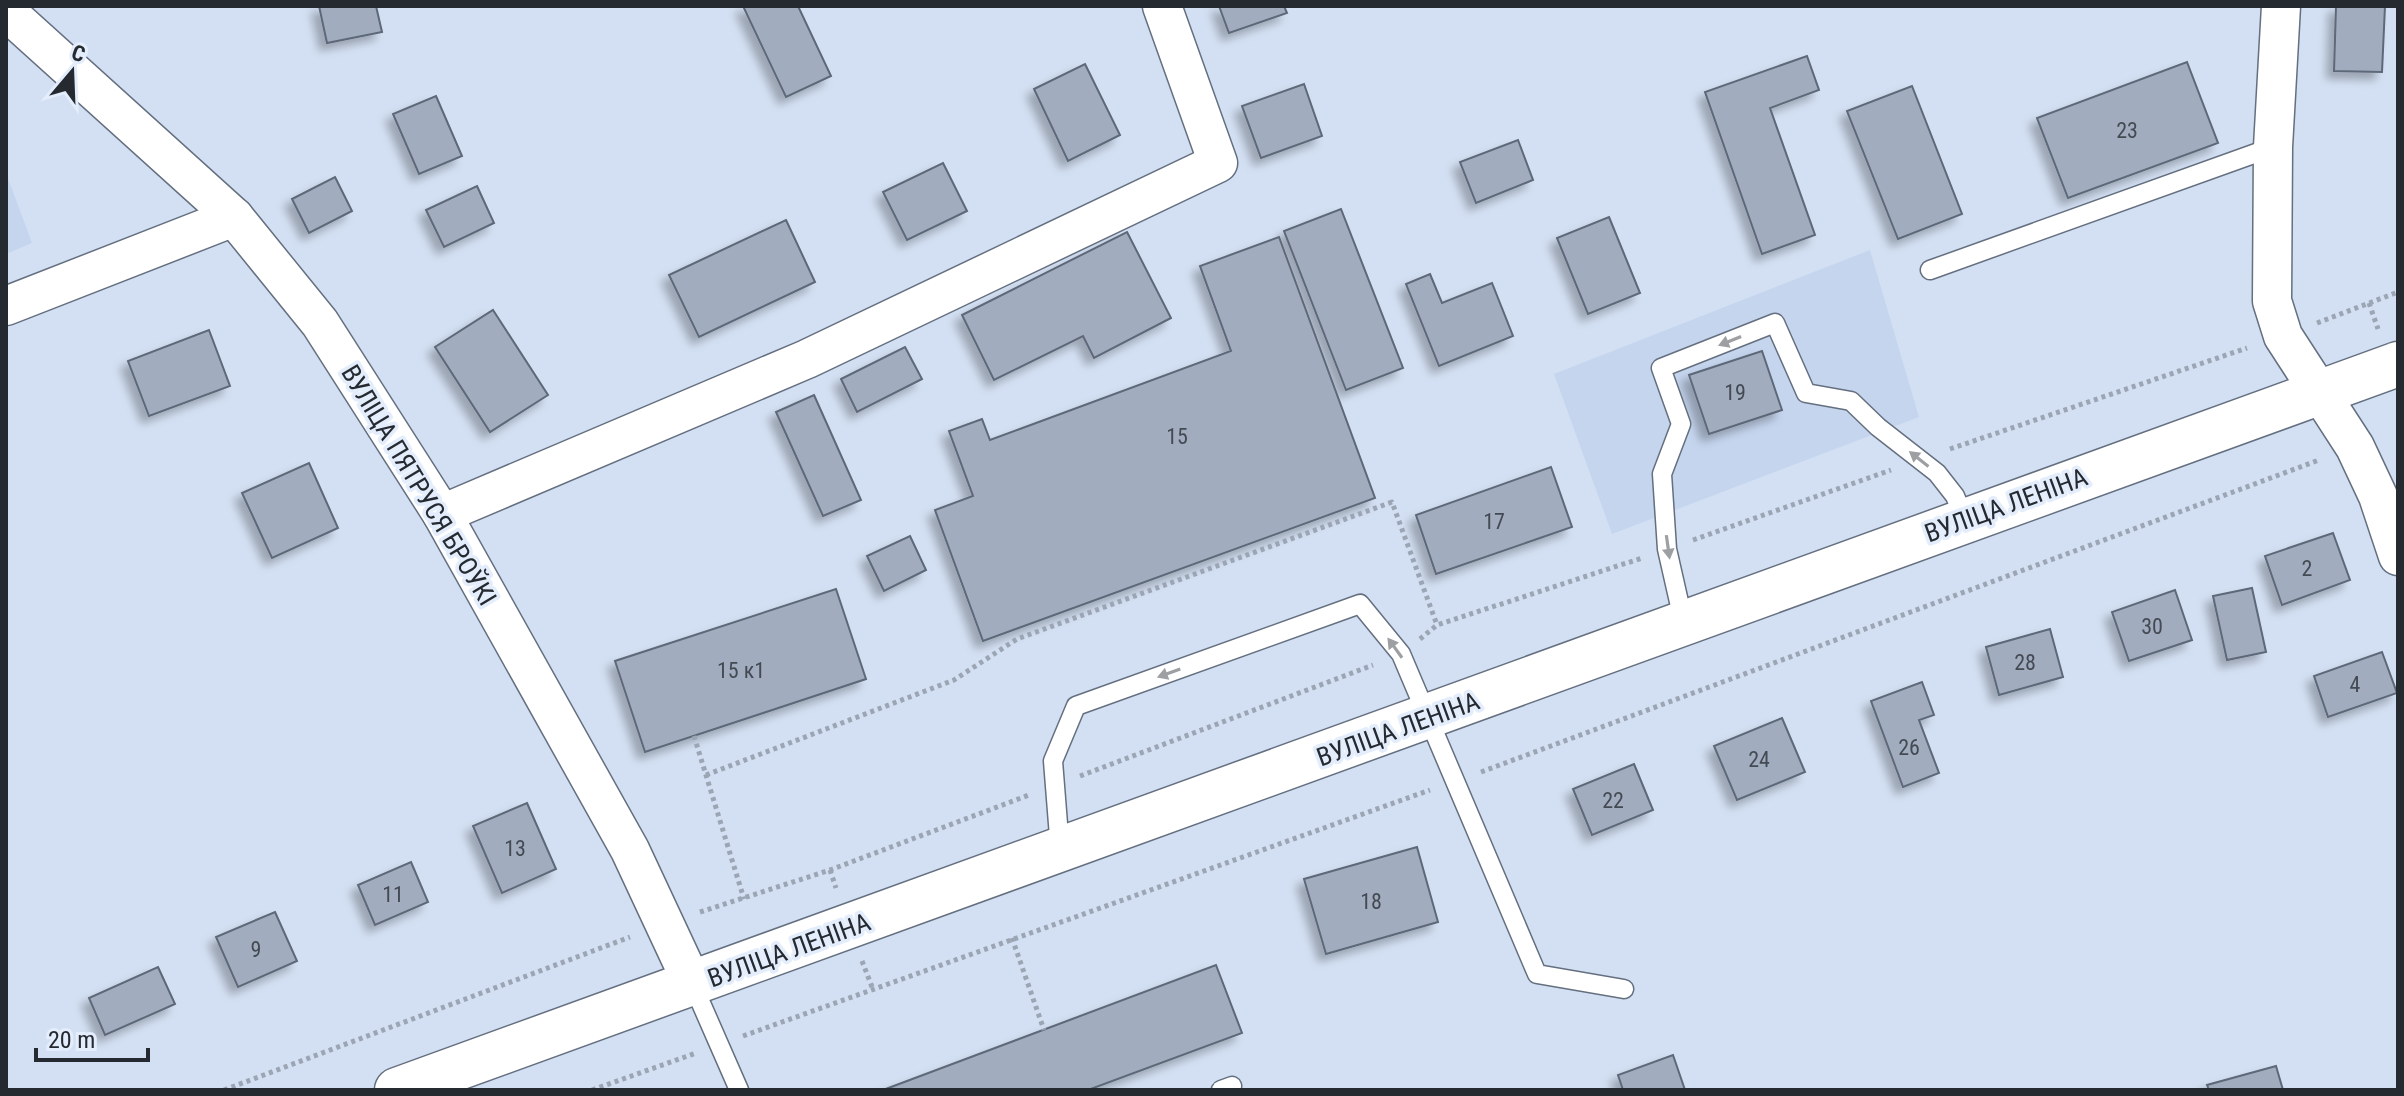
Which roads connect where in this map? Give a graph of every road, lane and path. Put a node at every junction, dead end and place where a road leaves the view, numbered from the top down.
1 (1162, 6) edge
2 (2281, 6) edge
3 (6, 11) edge
4 (2273, 147) junction
5 (234, 217) junction
6 (1930, 270) dead end
7 (2398, 292) edge
8 (6, 306) edge
9 (2283, 336) junction
10 (2398, 364) edge
11 (2318, 392) junction
12 (2355, 447) junction
13 (1920, 460) junction
14 (442, 514) junction
15 (1965, 520) junction
16 (1667, 549) junction
17 (2398, 556) edge
18 (1684, 624) junction
19 (1437, 625) junction
20 (1401, 654) junction
21 (1429, 718) junction
22 (694, 736) dead end
23 (706, 775) junction
24 (1455, 781) junction
25 (1053, 786) junction
26 (1061, 852) junction
27 (744, 899) junction
28 (662, 924) junction
29 (1012, 938) junction
30 (693, 985) junction
31 (1624, 989) dead end
32 (1044, 1030) dead end
33 (717, 1046) junction
34 (224, 1090) edge
35 (397, 1090) edge
36 (592, 1090) edge
37 (739, 1090) edge

1 - 14 street
2 - 4 street
3 - 5 street, ВУЛІЦА ПЯТРУСЯ БРОЎКІ
4 - 6 lane
4 - 9 street
5 - 8 street
5 - 14 street, ВУЛІЦА ПЯТРУСЯ БРОЎКІ
7 - 9 path
9 - 11 street
9 - 13 path
10 - 11 main road, ВУЛІЦА ЛЕНІНА
11 - 12 street
11 - 15 main road, ВУЛІЦА ЛЕНІНА
12 - 17 street
12 - 24 path
13 - 15 lane
13 - 16 path
13 -> 16 lane
14 - 28 street, ВУЛІЦА ПЯТРУСЯ БРОЎКІ
15 - 18 main road, ВУЛІЦА ЛЕНІНА
16 - 18 lane
16 - 19 path
18 - 21 main road, ВУЛІЦА ЛЕНІНА
19 - 20 path
19 - 23 path
20 - 21 lane
20 - 25 path
20 -> 25 lane
21 - 24 lane
21 - 26 main road, ВУЛІЦА ЛЕНІНА
22 - 23 path
23 - 27 path
24 - 29 path
24 - 31 lane
25 - 26 lane
25 - 27 path
26 - 30 main road, ВУЛІЦА ЛЕНІНА
27 - 28 path
28 - 30 street, ВУЛІЦА ПЯТРУСЯ БРОЎКІ
28 - 34 path
29 - 32 path
29 - 33 path
30 - 33 lane
30 - 35 main road, ВУЛІЦА ЛЕНІНА
33 - 36 path
33 - 37 lane

